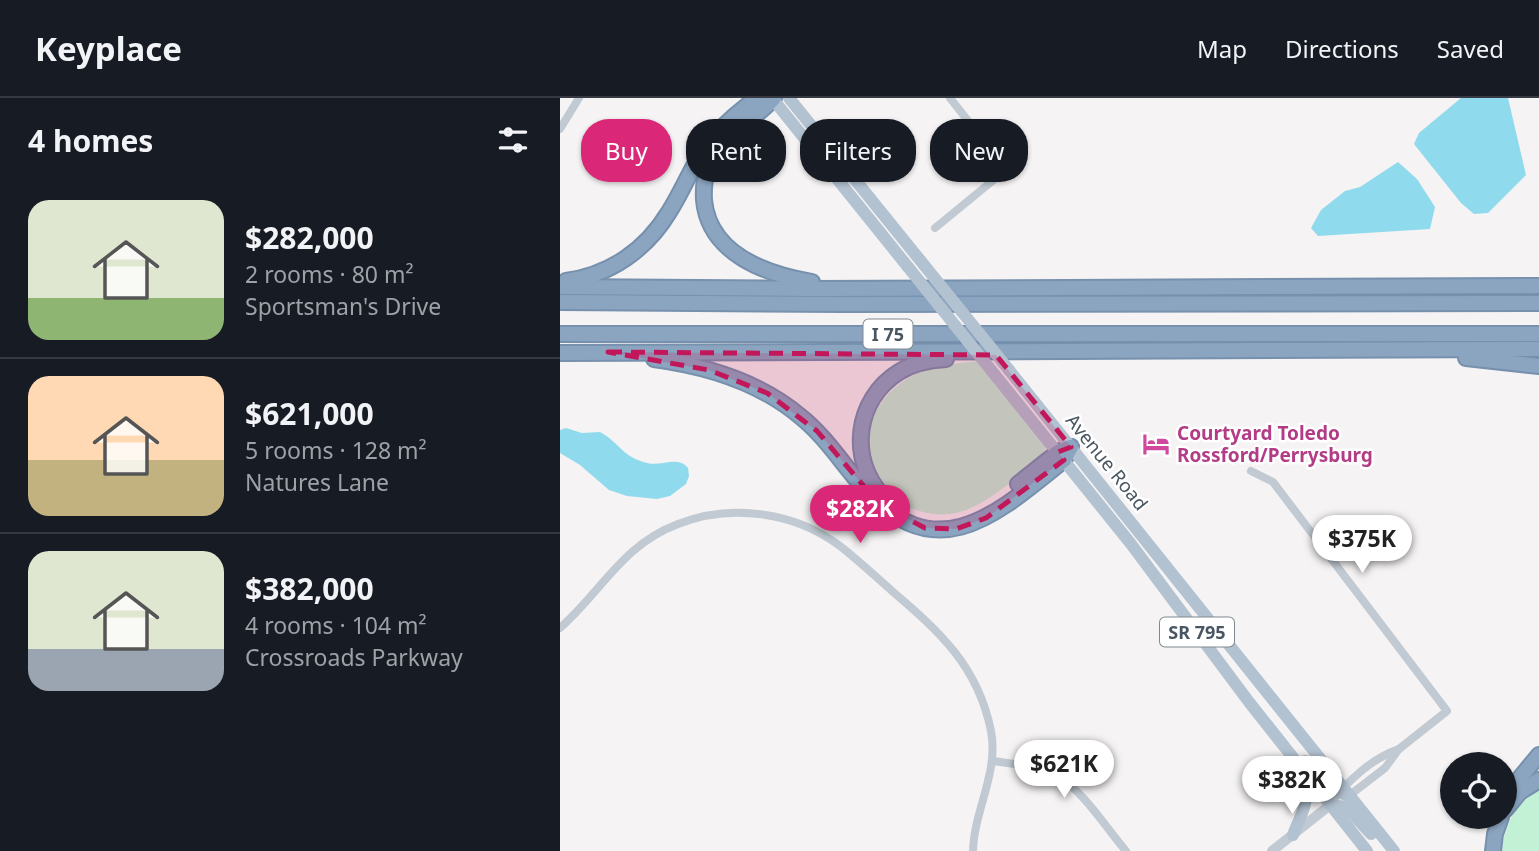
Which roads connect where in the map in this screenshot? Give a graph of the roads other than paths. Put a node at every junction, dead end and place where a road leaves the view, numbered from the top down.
1 (579, 98) edge
2 (757, 98) edge
3 (789, 98) edge
4 (950, 98) edge
5 (773, 99) edge
6 (560, 129) edge
7 (935, 228) dead end
8 (560, 284) edge
9 (1537, 286) edge
10 (851, 288) junction
11 (560, 302) edge
12 (1538, 303) edge
13 (560, 334) edge
14 (1539, 334) edge
15 (1539, 349) edge
16 (1431, 350) junction
17 (608, 352) junction
18 (1028, 352) junction
19 (560, 353) edge
20 (1539, 366) edge
21 (1064, 453) junction
22 (1251, 471) dead end
23 (560, 628) edge
24 (1250, 702) junction
25 (1539, 755) edge
26 (993, 761) junction
27 (1539, 780) edge
28 (1517, 782) edge
29 (1344, 792) junction
30 (1517, 796) edge
31 (1330, 805) junction
32 (1488, 829) edge
33 (1497, 829) edge
34 (1293, 835) junction
35 (973, 851) edge
36 (1126, 851) edge
37 (1272, 851) edge
38 (1367, 851) edge
39 (1391, 851) edge
40 (1485, 851) edge
41 (1493, 851) edge

1 - 6 street
2 - 8 highway
3 - 21 main road, Avenue Road / SR 795, bridge
4 - 7 street
5 - 10 highway
5 - 21 main road, Avenue Road / SR 795, bridge
8 - 10 highway
9 - 10 highway
11 - 12 highway, I 75
13 - 14 highway, I 75
15 - 16 highway
16 - 18 highway
16 - 20 highway
17 - 18 highway
17 - 19 highway
17 - 21 highway
18 - 21 highway
21 - 24 main road, Avenue Road / SR 795
21 - 29 main road, Avenue Road / SR 795
22 - 29 street
23 - 26 street
24 - 29 main road
24 - 31 main road, Avenue Road / SR 795
24 - 34 main road
25 - 28 highway
26 - 35 street
26 - 36 street
27 - 30 highway
29 - 31 street
29 - 39 main road, Avenue Road / SR 795
31 - 34 street
31 - 38 main road, Avenue Road / SR 795
31 - 39 main road
32 - 40 highway
33 - 41 highway
34 - 37 street

